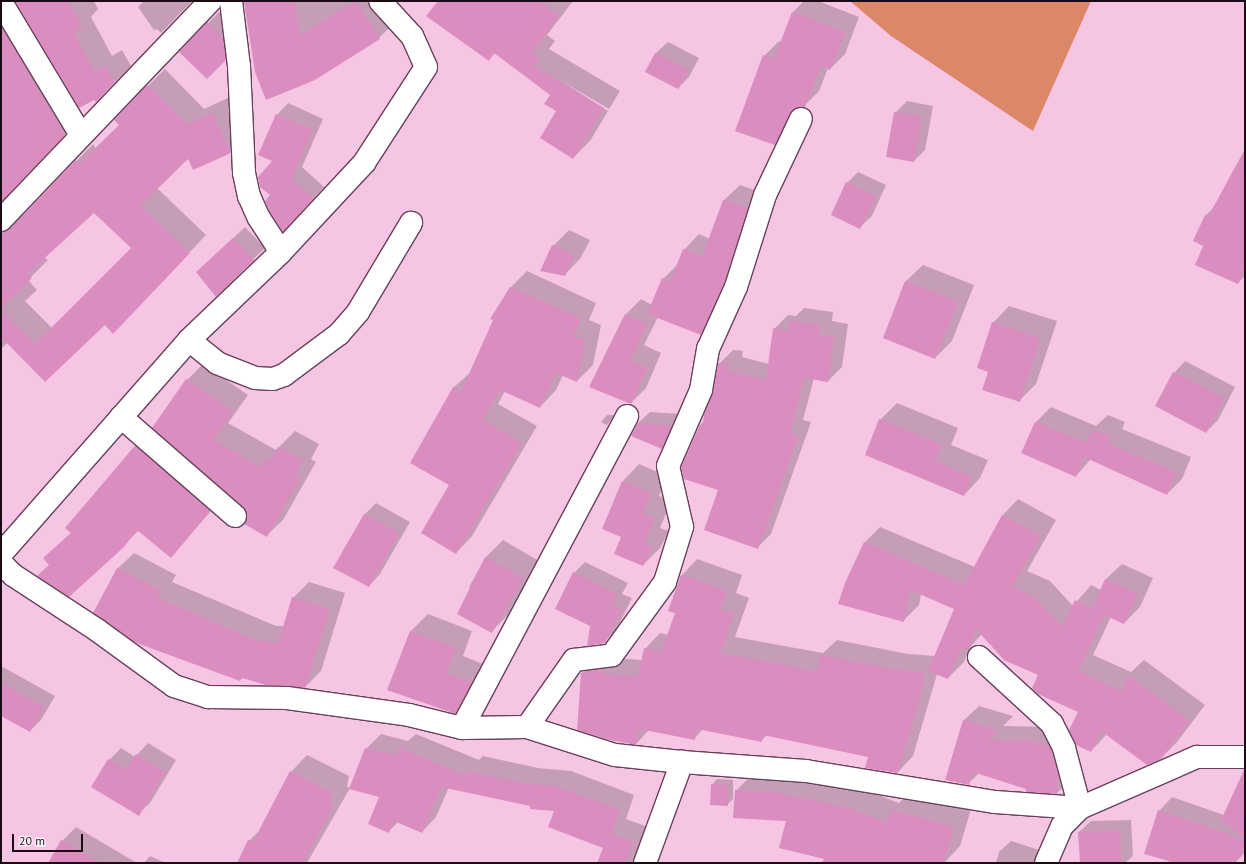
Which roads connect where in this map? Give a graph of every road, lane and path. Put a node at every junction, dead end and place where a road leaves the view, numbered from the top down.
1 (210, 1) edge
2 (231, 1) edge
3 (380, 1) edge
4 (1, 2) edge
5 (801, 119) dead end
6 (82, 134) junction
7 (2, 217) edge
8 (411, 223) dead end
9 (281, 252) junction
10 (189, 340) junction
11 (627, 416) dead end
12 (121, 417) junction
13 (235, 516) dead end
14 (1, 554) edge
15 (5, 575) edge
16 (979, 657) dead end
17 (527, 727) junction
18 (462, 728) junction
19 (1245, 757) edge
20 (682, 762) junction
21 (1080, 808) junction
22 (645, 863) edge
23 (1046, 863) edge

1 - 6 street
2 - 9 street
3 - 9 street
4 - 6 street
5 - 17 street
6 - 7 street
8 - 10 street
9 - 10 street
10 - 12 street
11 - 18 street
12 - 13 street
12 - 14 street
15 - 18 street
16 - 21 street
17 - 18 street
17 - 20 street
19 - 21 street
20 - 21 street
20 - 22 street
21 - 23 street

